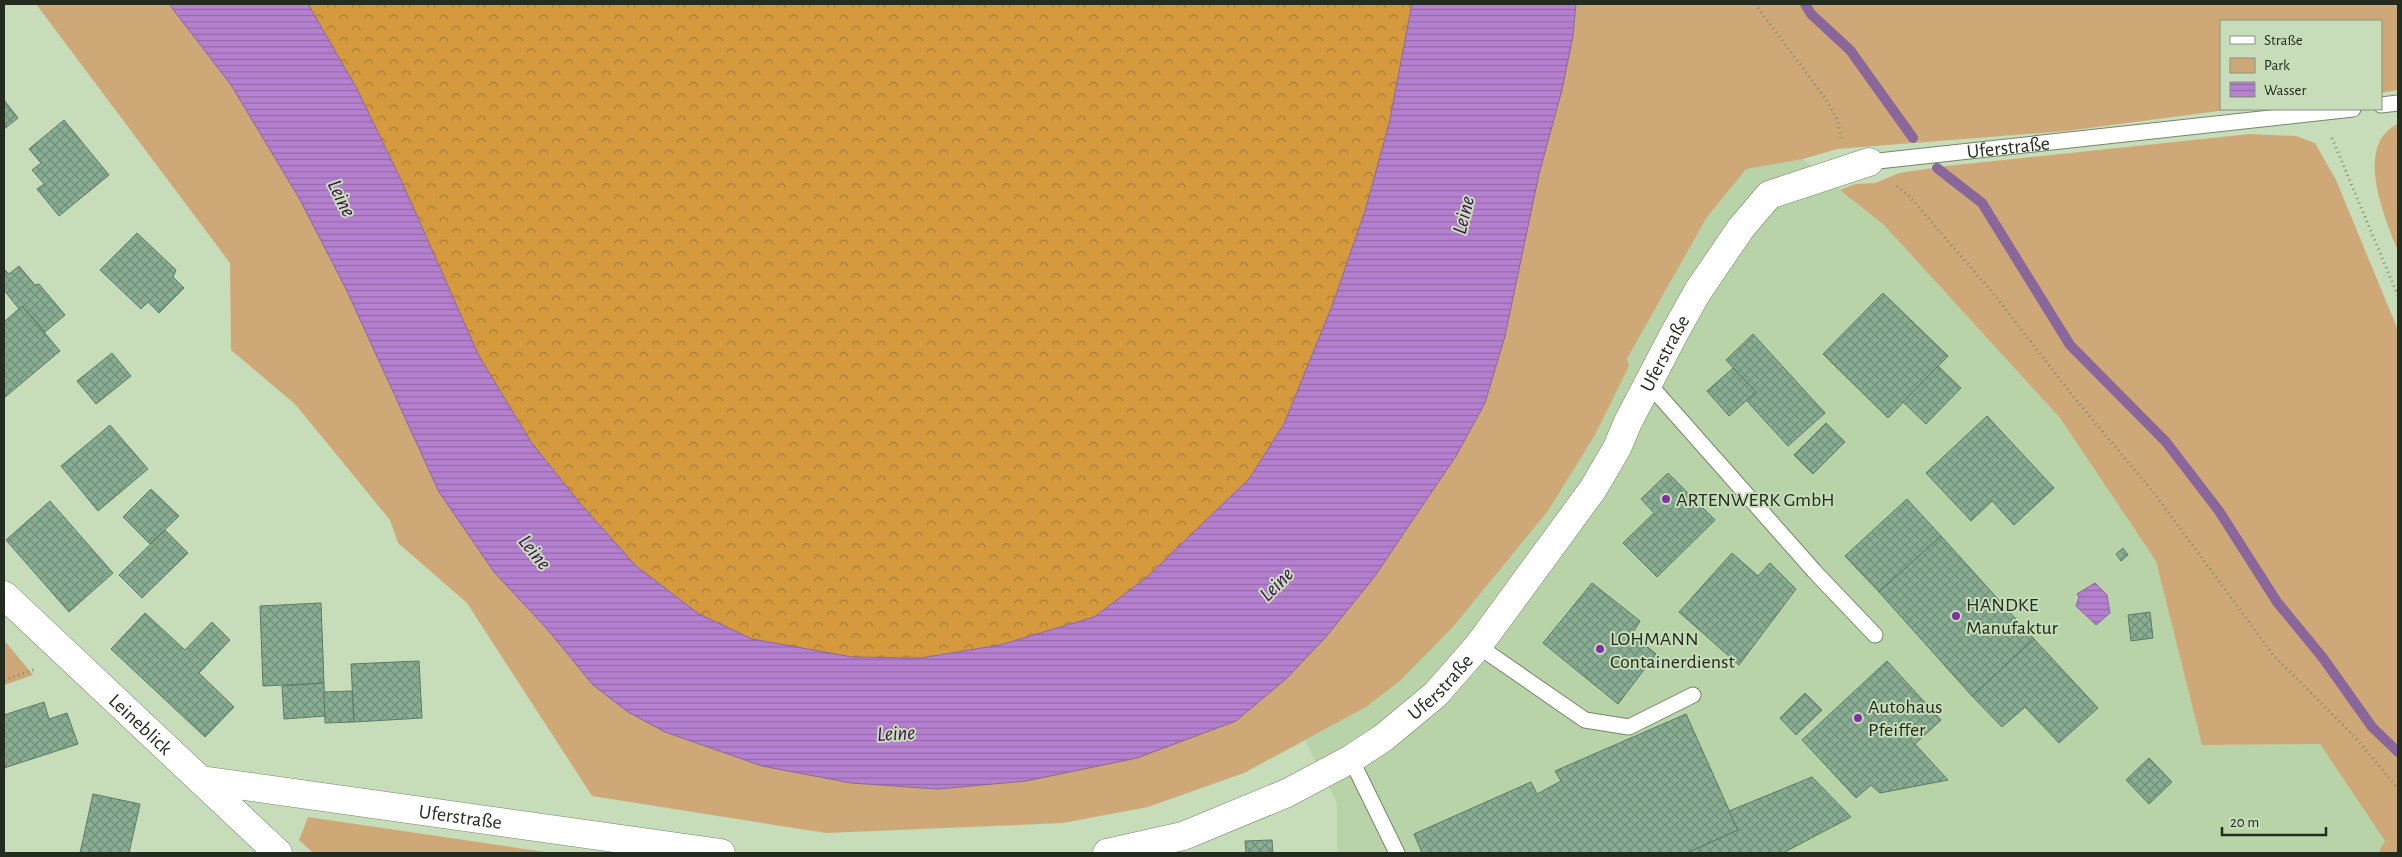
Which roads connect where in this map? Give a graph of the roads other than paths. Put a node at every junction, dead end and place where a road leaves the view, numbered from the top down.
1 (2398, 103) edge
2 (2382, 105) edge
3 (2345, 110) edge
4 (1869, 162) joint
5 (1648, 383) junction
6 (4, 595) edge
7 (1875, 635) dead end
8 (1478, 646) junction
9 (1692, 695) dead end
10 (1351, 759) junction
11 (201, 780) junction
12 (278, 853) edge
13 (721, 853) edge
14 (1107, 853) edge
15 (1397, 853) edge

1 - 2 lane
3 - 4 lane, Uferstraße
4 - 5 street, Uferstraße
5 - 7 lane
5 - 8 street, Uferstraße
6 - 11 street, Leineblick
8 - 9 lane
8 - 10 street, Uferstraße
10 - 14 street, Uferstraße
10 - 15 lane
11 - 12 street, Leineblick
11 - 13 street, Uferstraße

